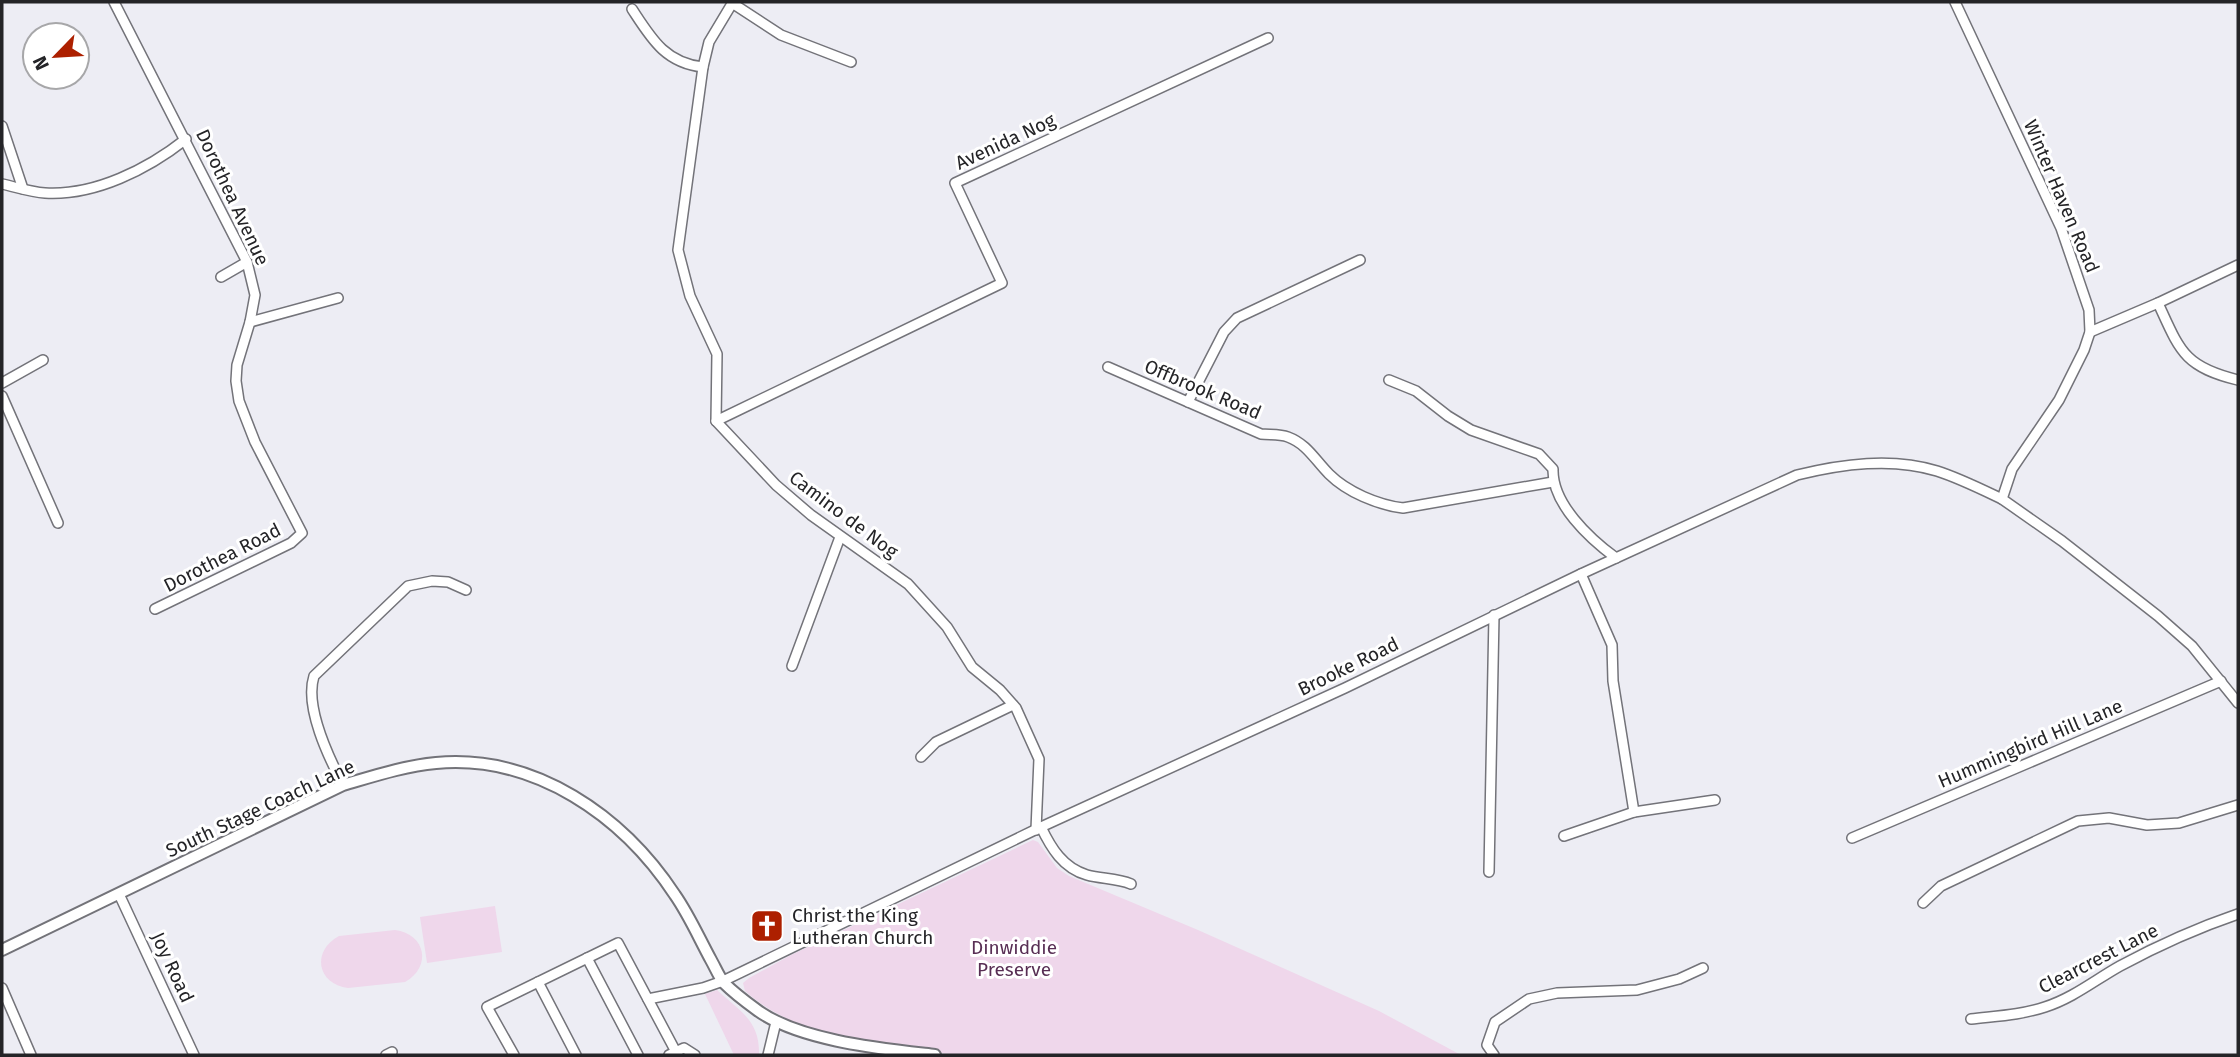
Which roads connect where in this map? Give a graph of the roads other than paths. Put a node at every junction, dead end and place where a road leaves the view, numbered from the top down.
1 (114, 2) edge
2 (732, 2) edge
3 (1955, 2) edge
4 (632, 9) dead end
5 (1268, 38) dead end
6 (851, 62) dead end
7 (703, 67) junction
8 (2, 126) edge
9 (186, 139) junction
10 (2, 184) edge
11 (23, 189) junction
12 (1360, 260) dead end
13 (247, 262) junction
14 (2238, 265) edge
15 (221, 277) dead end
16 (338, 298) dead end
17 (2158, 303) junction
18 (250, 323) junction
19 (2090, 332) junction
20 (43, 360) dead end
21 (1108, 367) dead end
22 (1389, 380) dead end
23 (2238, 380) edge
24 (2, 383) edge
25 (2, 396) edge
26 (1188, 402) junction
27 (716, 421) junction
28 (1553, 481) junction
29 (2002, 499) junction
30 (58, 523) dead end
31 (302, 533) joint
32 (840, 537) junction
33 (1616, 558) junction
34 (1581, 574) junction
35 (466, 590) dead end
36 (155, 609) dead end
37 (1494, 615) junction
38 (792, 666) dead end
39 (2221, 681) junction
40 (2238, 703) edge
41 (1013, 705) junction
42 (921, 757) dead end
43 (343, 785) junction
44 (1715, 800) dead end
45 (2238, 804) edge
46 (1634, 812) junction
47 (1039, 828) junction
48 (1564, 836) dead end
49 (1852, 838) dead end
50 (1489, 872) dead end
51 (1131, 884) dead end
52 (119, 894) junction
53 (1923, 903) dead end
54 (2238, 914) edge
55 (2, 950) edge
56 (587, 958) junction
57 (1703, 968) dead end
58 (723, 981) junction
59 (538, 982) junction
60 (2, 989) edge
61 (648, 999) junction
62 (1971, 1019) dead end
63 (776, 1022) junction
64 (673, 1054) edge
65 (31, 1055) edge
66 (194, 1055) edge
67 (514, 1055) edge
68 (576, 1055) edge
69 (638, 1055) edge
70 (695, 1055) edge
71 (768, 1055) edge
72 (935, 1055) edge
73 (1494, 1055) edge

1 - 9 street, Dorothea Avenue
2 - 6 street
2 - 7 street
3 - 19 street, Winter Haven Road
4 - 7 street
5 - 27 street, Avenida Nog
7 - 27 street
8 - 11 street
9 - 11 street
9 - 13 street, Dorothea Avenue
10 - 11 street
12 - 26 street
13 - 15 street
13 - 18 street, Dorothea Avenue
14 - 17 street
16 - 18 street
17 - 19 street
17 - 23 street
18 - 31 street, Dorothea Avenue
19 - 29 street
20 - 24 street
21 - 26 street, Offbrook Road
22 - 28 street
25 - 30 street
26 - 28 street, Offbrook Road
27 - 32 street, Camino de Nog
28 - 33 street
29 - 33 street, Brooke Road
29 - 39 street
31 - 36 street, Dorothea Road
32 - 38 street
32 - 41 street, Camino de Nog
33 - 34 street, Brooke Road
34 - 37 street, Brooke Road
34 - 46 street
35 - 43 street
37 - 47 street, Brooke Road
37 - 50 street
39 - 40 street
39 - 49 street, Hummingbird Hill Lane
41 - 42 street
41 - 47 street, Camino de Nog
43 - 52 main road, South Stage Coach Lane
43 - 58 main road, South Stage Coach Lane
44 - 46 street
45 - 53 street
46 - 48 street
47 - 51 street
47 - 58 street, Brooke Road
52 - 55 main road, South Stage Coach Lane
52 - 66 street, Joy Road
54 - 62 street, Clearcrest Lane
56 - 59 street
56 - 61 street
56 - 69 street
57 - 73 street
58 - 61 street, Brooke Road
58 - 63 main road, South Stage Coach Lane
59 - 67 street
59 - 68 street
60 - 65 street
61 - 64 street
63 - 71 street
63 - 72 main road, South Stage Coach Lane
64 - 70 street

